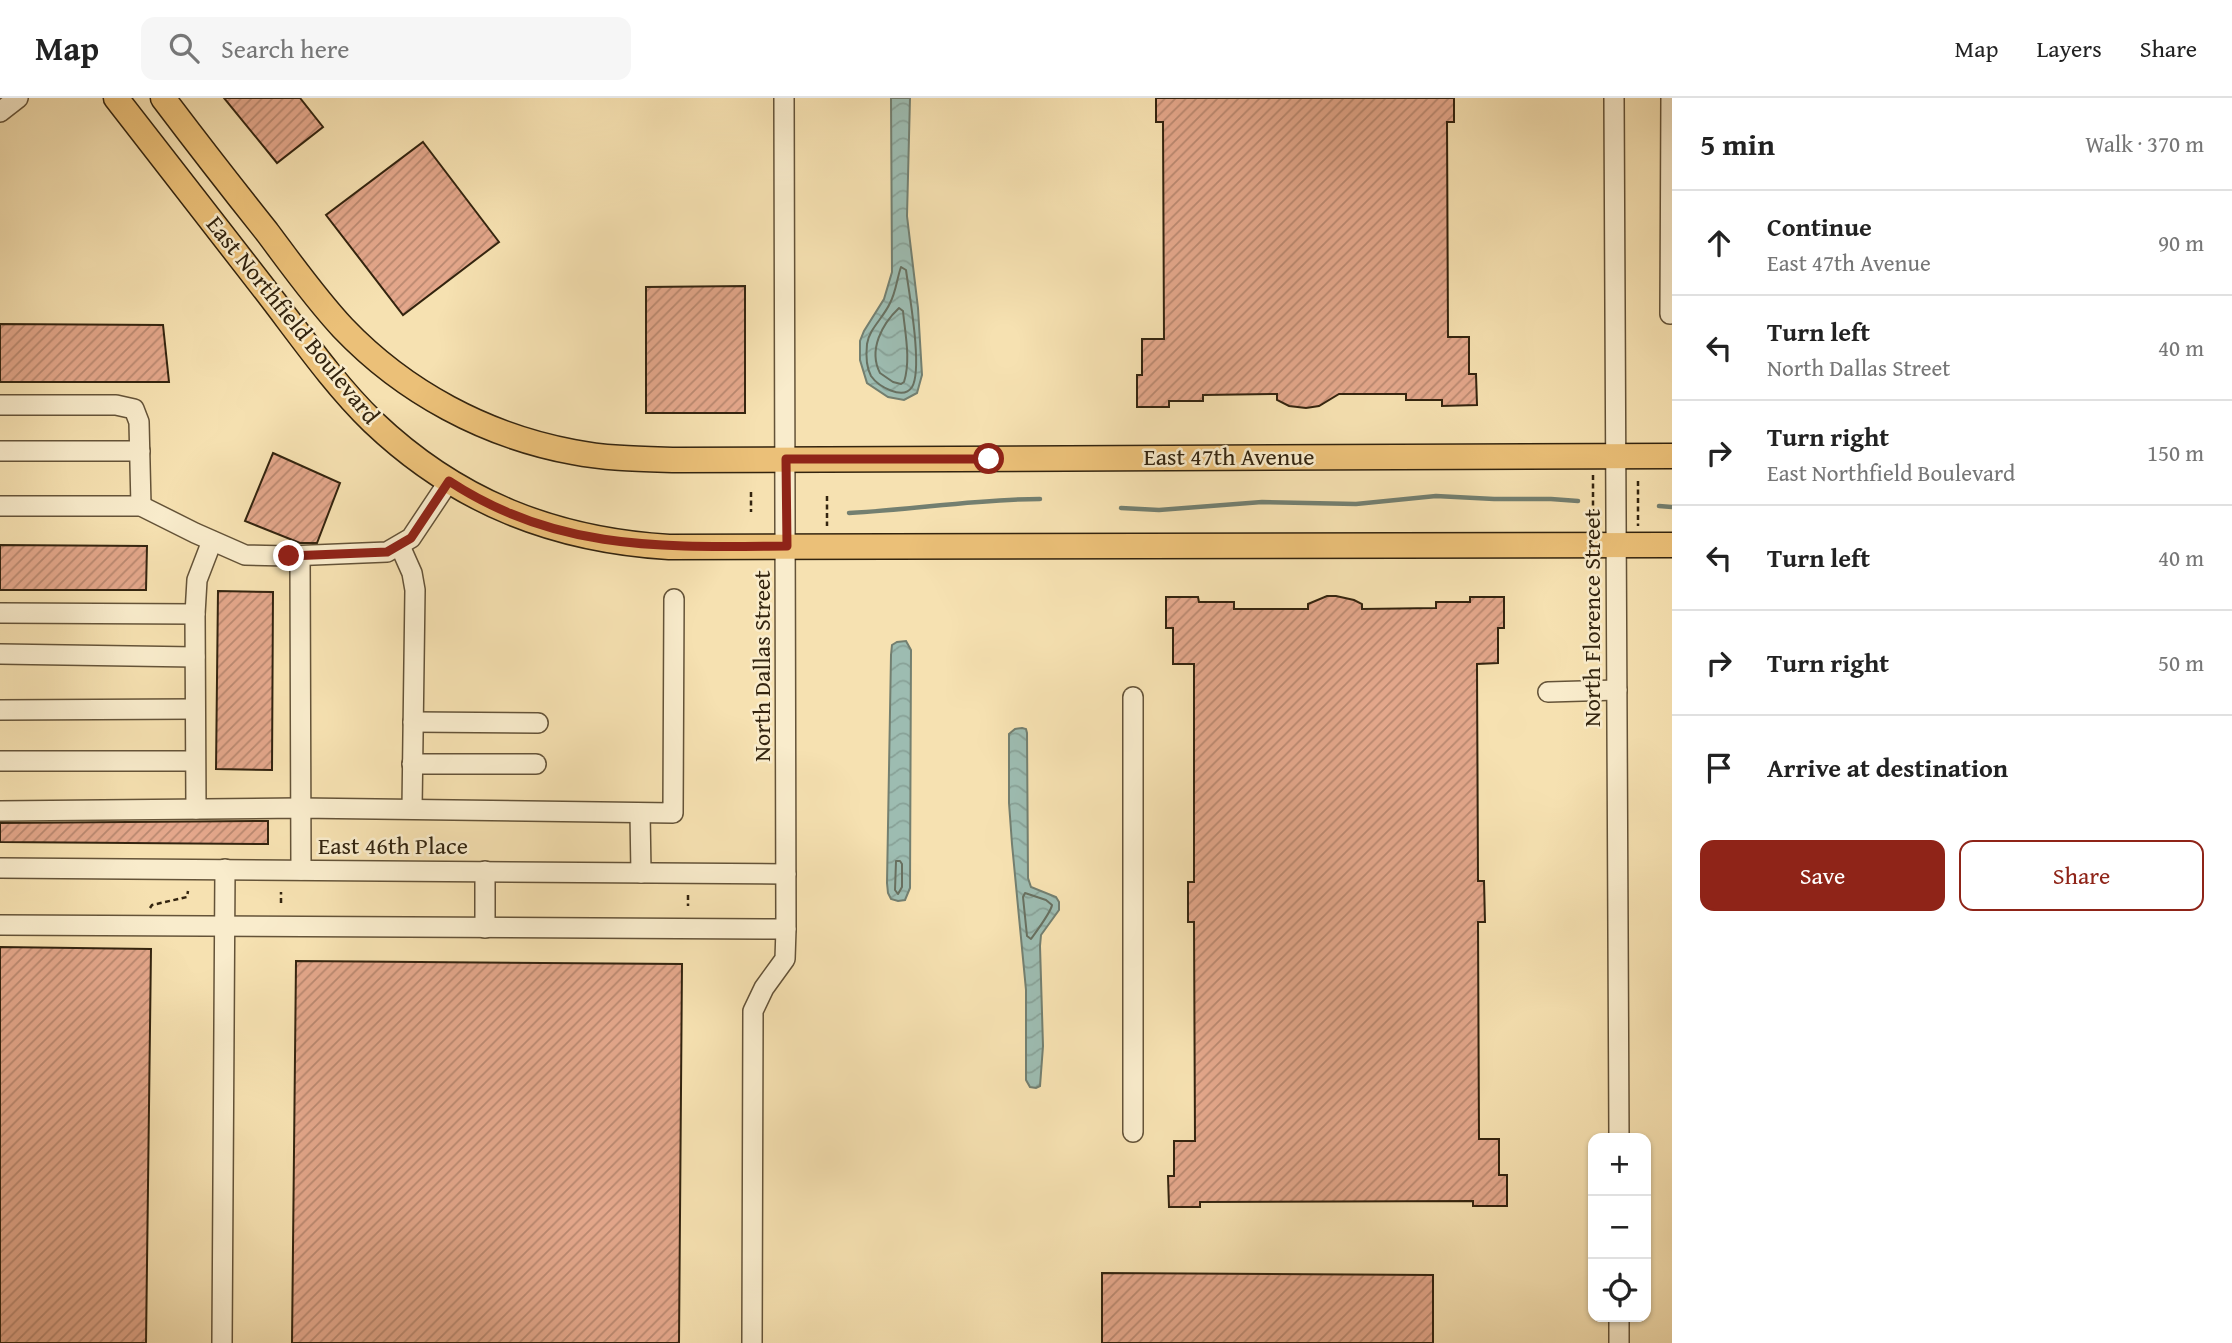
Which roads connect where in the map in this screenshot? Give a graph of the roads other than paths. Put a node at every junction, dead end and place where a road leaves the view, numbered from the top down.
1 (19, 98) edge
2 (116, 98) edge
3 (163, 98) edge
4 (784, 98) edge
5 (1614, 98) edge
6 (1671, 98) edge
7 (0, 112) edge
8 (1670, 314) edge
9 (0, 405) edge
10 (0, 451) edge
11 (139, 451) junction
12 (1615, 456) junction
13 (1672, 456) edge
14 (786, 459) junction
15 (449, 481) junction
16 (0, 506) edge
17 (141, 506) junction
18 (212, 541) junction
19 (1615, 545) junction
20 (1672, 545) edge
21 (400, 546) junction
22 (787, 546) junction
23 (300, 556) junction
24 (674, 599) dead end
25 (0, 613) edge
26 (195, 614) junction
27 (0, 654) edge
28 (195, 657) junction
29 (1617, 690) junction
30 (1548, 692) dead end
31 (1132, 697) dead end
32 (195, 709) junction
33 (0, 710) edge
34 (413, 722) junction
35 (538, 723) dead end
36 (0, 761) edge
37 (194, 761) junction
38 (412, 764) junction
39 (536, 764) dead end
40 (300, 808) junction
41 (195, 809) junction
42 (412, 809) junction
43 (0, 811) edge
44 (640, 813) junction
45 (0, 868) edge
46 (225, 869) junction
47 (300, 870) junction
48 (485, 872) junction
49 (640, 873) junction
50 (786, 874) junction
51 (0, 925) edge
52 (225, 926) junction
53 (485, 928) junction
54 (786, 929) junction
55 (1132, 1132) dead end
56 (1619, 1133) edge
57 (1619, 1322) edge
58 (222, 1343) edge
59 (752, 1343) edge
60 (1619, 1343) edge

1 - 7 street
2 - 15 main road, East Northfield Boulevard
3 - 14 main road, East Northfield Boulevard
4 - 14 street, North Dallas Street
5 - 12 street, North Florence Street
6 - 8 street
9 - 11 street
10 - 11 street
11 - 17 street
12 - 13 main road, East 47th Avenue
12 - 14 main road, East 47th Avenue
12 - 19 street, North Florence Street
14 - 22 street, North Dallas Street
15 - 21 street
15 - 22 main road, East Northfield Boulevard
16 - 17 street
17 - 18 street
18 - 23 street
18 - 26 street
19 - 20 main road
19 - 22 main road
19 - 29 street, North Florence Street
21 - 23 street
21 - 34 street
22 - 50 street, North Dallas Street
23 - 40 street
24 - 44 street
25 - 26 street
26 - 28 street
27 - 28 street
28 - 32 street
29 - 30 street
29 - 56 street, North Florence Street
31 - 55 street
32 - 33 street
32 - 37 street
34 - 35 street
34 - 38 street
36 - 37 street
37 - 41 street
38 - 39 street
38 - 42 street
40 - 41 street
40 - 42 street
40 - 47 street
41 - 43 street
42 - 44 street
44 - 49 street
45 - 46 street, East 46th Place
46 - 47 street, East 46th Place
46 - 52 street
47 - 48 street, East 46th Place
48 - 49 street, East 46th Place
48 - 53 street
49 - 50 street, East 46th Place
50 - 54 street, North Dallas Street
51 - 52 street
52 - 53 street
52 - 58 street
53 - 54 street
54 - 59 street, North Dallas Street
57 - 60 street

